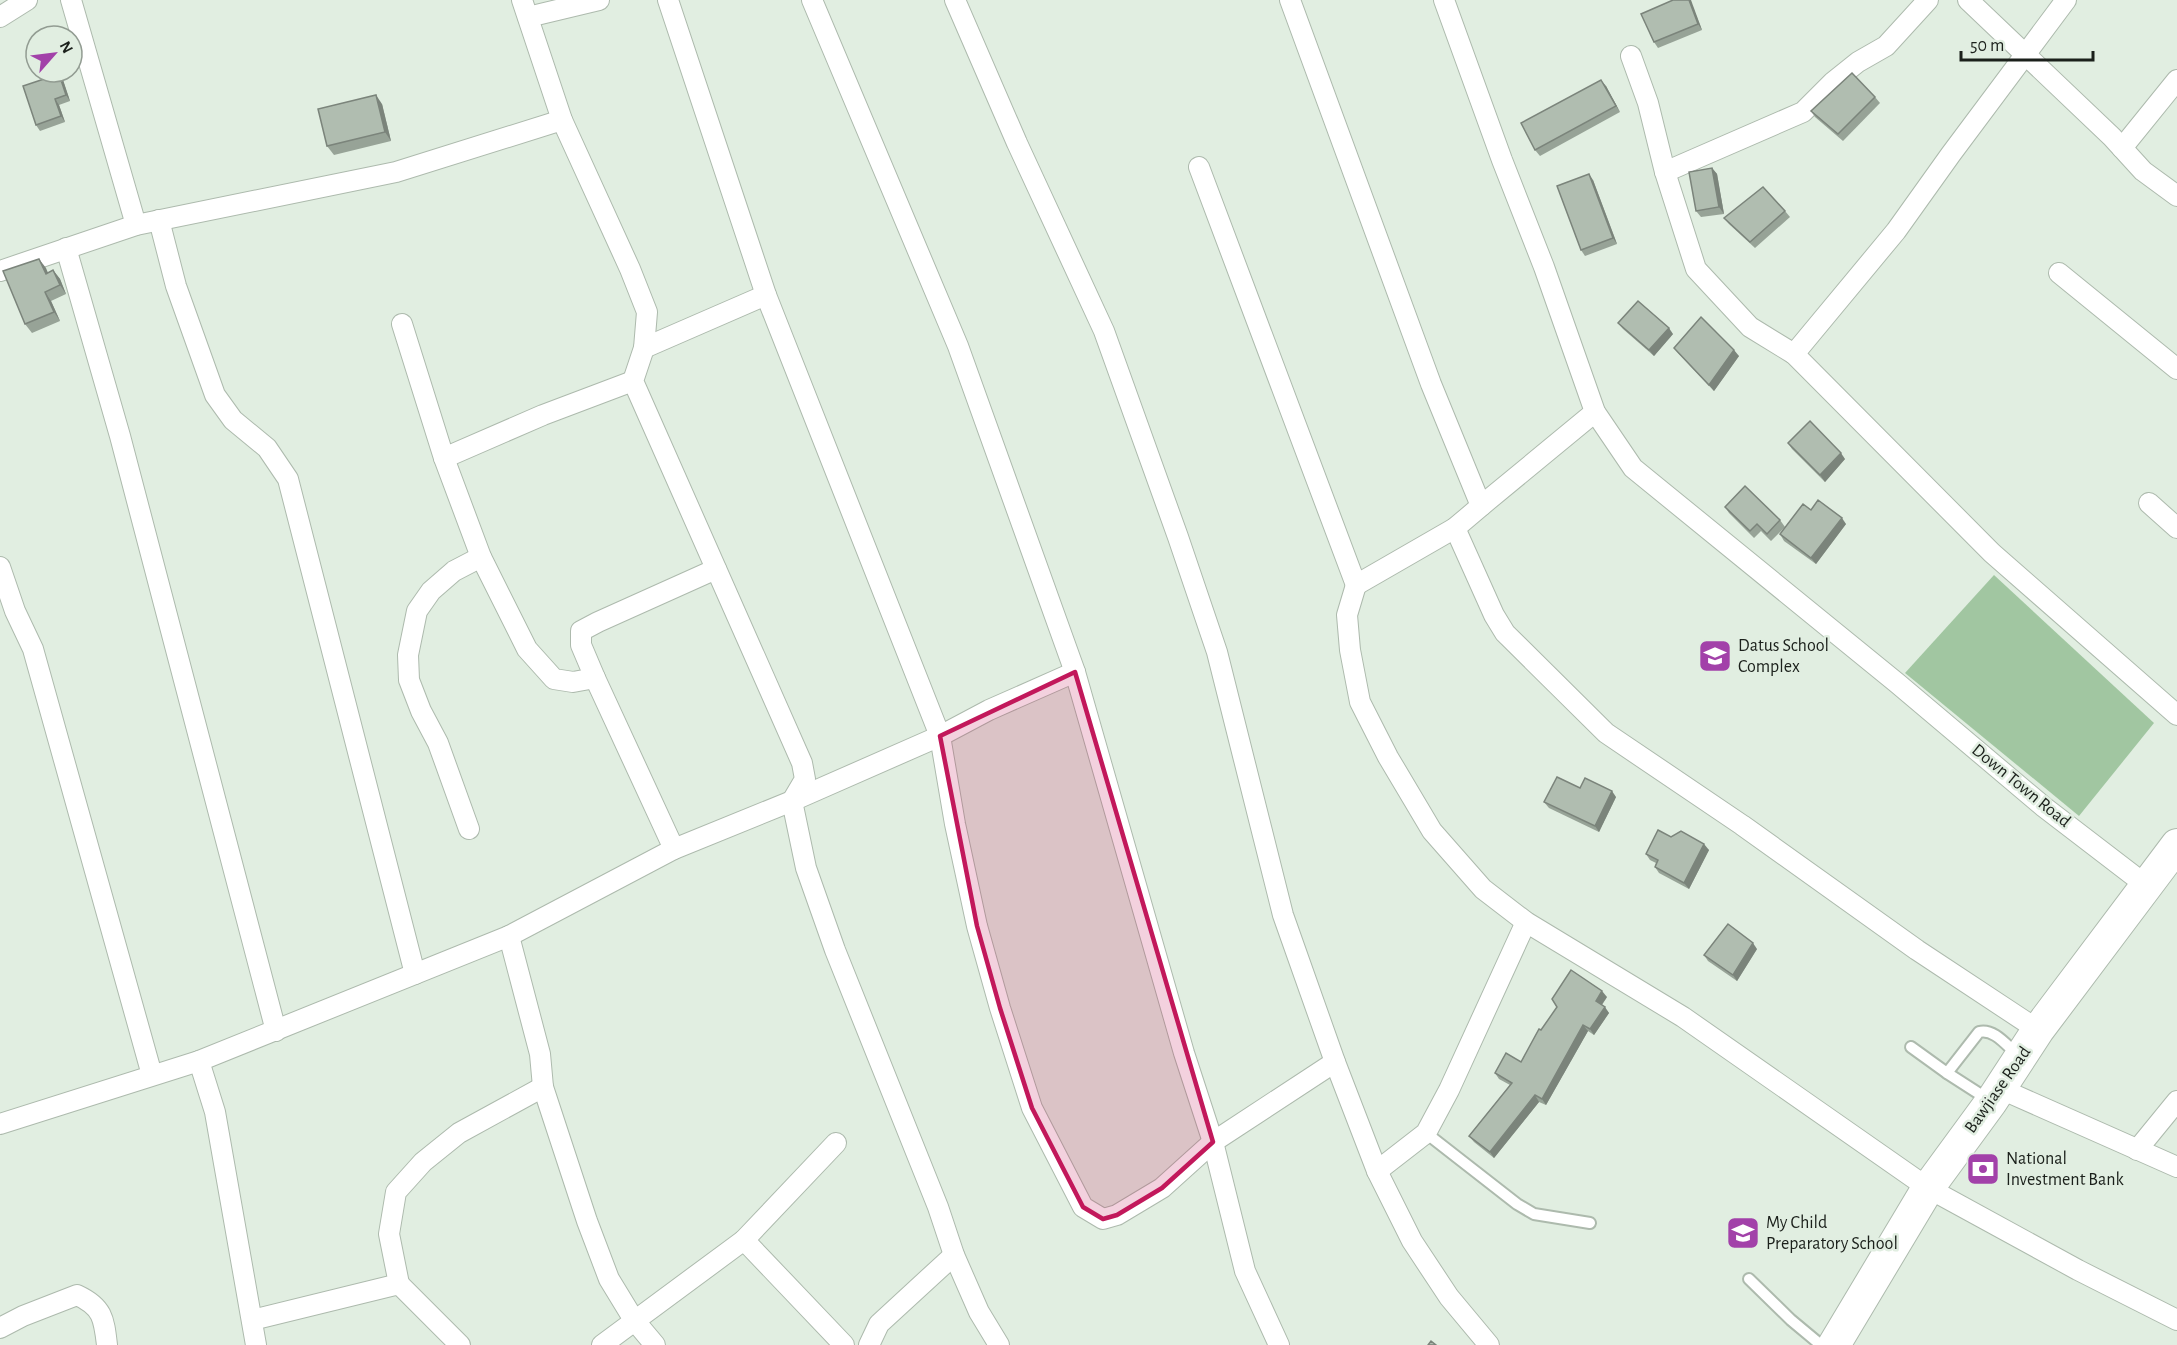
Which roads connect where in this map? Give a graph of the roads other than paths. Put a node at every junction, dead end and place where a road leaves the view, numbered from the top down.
1 (27, 0) edge
2 (71, 0) edge
3 (599, 0) edge
4 (668, 0) edge
5 (812, 0) edge
6 (955, 0) edge
7 (1290, 0) edge
8 (1444, 0) edge
9 (1928, 0) edge
10 (1968, 0) edge
11 (2066, 0) edge
12 (525, 8) edge
13 (0, 17) edge
14 (2026, 55) junction
15 (1631, 56) dead end
16 (2177, 81) edge
17 (562, 120) junction
18 (2122, 148) junction
19 (1199, 168) dead end
20 (1665, 172) junction
21 (2177, 196) edge
22 (159, 220) junction
23 (136, 225) junction
24 (66, 248) junction
25 (0, 271) edge
26 (2058, 273) dead end
27 (766, 295) junction
28 (402, 324) dead end
29 (644, 348) junction
30 (1794, 354) junction
31 (2177, 369) edge
32 (633, 381) junction
33 (1595, 412) junction
34 (444, 458) junction
35 (2149, 503) dead end
36 (1481, 506) junction
37 (1455, 528) junction
38 (2177, 528) edge
39 (481, 557) junction
40 (0, 567) edge
41 (716, 569) junction
42 (1356, 585) junction
43 (1075, 672) junction
44 (595, 678) junction
45 (2177, 715) edge
46 (940, 736) junction
47 (792, 801) junction
48 (469, 829) dead end
49 (2177, 845) edge
50 (674, 849) junction
51 (2147, 886) junction
52 (1526, 922) junction
53 (509, 936) junction
54 (415, 974) junction
55 (2038, 1030) junction
56 (276, 1031) junction
57 (1911, 1047) dead end
58 (2021, 1058) junction
59 (199, 1061) junction
60 (1335, 1062) junction
61 (1947, 1073) junction
62 (152, 1075) junction
63 (543, 1087) junction
64 (1996, 1095) junction
65 (2177, 1101) edge
66 (0, 1124) edge
67 (1426, 1133) junction
68 (836, 1143) dead end
69 (1213, 1143) junction
70 (2137, 1150) junction
71 (2177, 1167) edge
72 (1377, 1171) junction
73 (1928, 1188) junction
74 (1590, 1223) dead end
75 (744, 1240) junction
76 (954, 1255) junction
77 (1749, 1279) dead end
78 (399, 1284) junction
79 (252, 1320) junction
80 (634, 1320) junction
81 (2177, 1320) edge
82 (0, 1328) edge
83 (107, 1345) edge
84 (256, 1345) edge
85 (460, 1345) edge
86 (602, 1345) edge
87 (655, 1345) edge
88 (844, 1345) edge
89 (869, 1345) edge
90 (999, 1345) edge
91 (1279, 1345) edge
92 (1489, 1345) edge
93 (1821, 1345) edge
94 (1834, 1345) edge

1 - 13 street
2 - 23 street
3 - 12 street
4 - 27 street
5 - 43 street
6 - 60 street
7 - 36 street
8 - 33 street, Down Town Road
9 - 20 street
10 - 14 street
11 - 14 street
12 - 17 street
14 - 18 street
14 - 30 street
15 - 20 street
16 - 18 street
17 - 22 street
17 - 29 street
18 - 21 street
19 - 42 street
20 - 30 street
22 - 23 street
22 - 54 street
23 - 24 street
24 - 25 street
24 - 56 street
26 - 31 street
27 - 29 street
27 - 46 street
28 - 34 street
29 - 32 street
30 - 45 street
32 - 34 street
32 - 41 street
33 - 36 street
33 - 51 street, Down Town Road
34 - 39 street
35 - 38 street
36 - 37 street
37 - 42 street
37 - 55 street
39 - 44 street
39 - 48 street
40 - 62 street
41 - 44 street
41 - 47 street
42 - 52 street
43 - 46 street
43 - 69 street
44 - 50 street
46 - 47 street
46 - 69 street
47 - 50 street
47 - 76 street
49 - 51 main road, Bawjiase Road
50 - 53 street
51 - 55 main road, Bawjiase Road
52 - 67 street
52 - 73 street
53 - 54 street
53 - 63 street
54 - 56 street
55 - 58 main road, Bawjiase Road
56 - 59 street
57 - 61 lane
58 - 61 lane
58 - 64 main road, Bawjiase Road
59 - 62 street
59 - 79 street
60 - 69 street
60 - 72 street
61 - 64 lane
62 - 66 street
63 - 78 street
63 - 80 street
64 - 70 street
64 - 73 main road, Bawjiase Road
65 - 70 street
67 - 72 street
67 - 74 lane
68 - 75 street
69 - 91 street
70 - 71 street
72 - 92 street
73 - 81 street
73 - 94 main road, Bawjiase Road
75 - 80 street
75 - 88 street
76 - 89 street
76 - 90 street
77 - 93 lane
78 - 79 street
78 - 85 street
79 - 84 street
80 - 86 street
80 - 87 street
82 - 83 street

